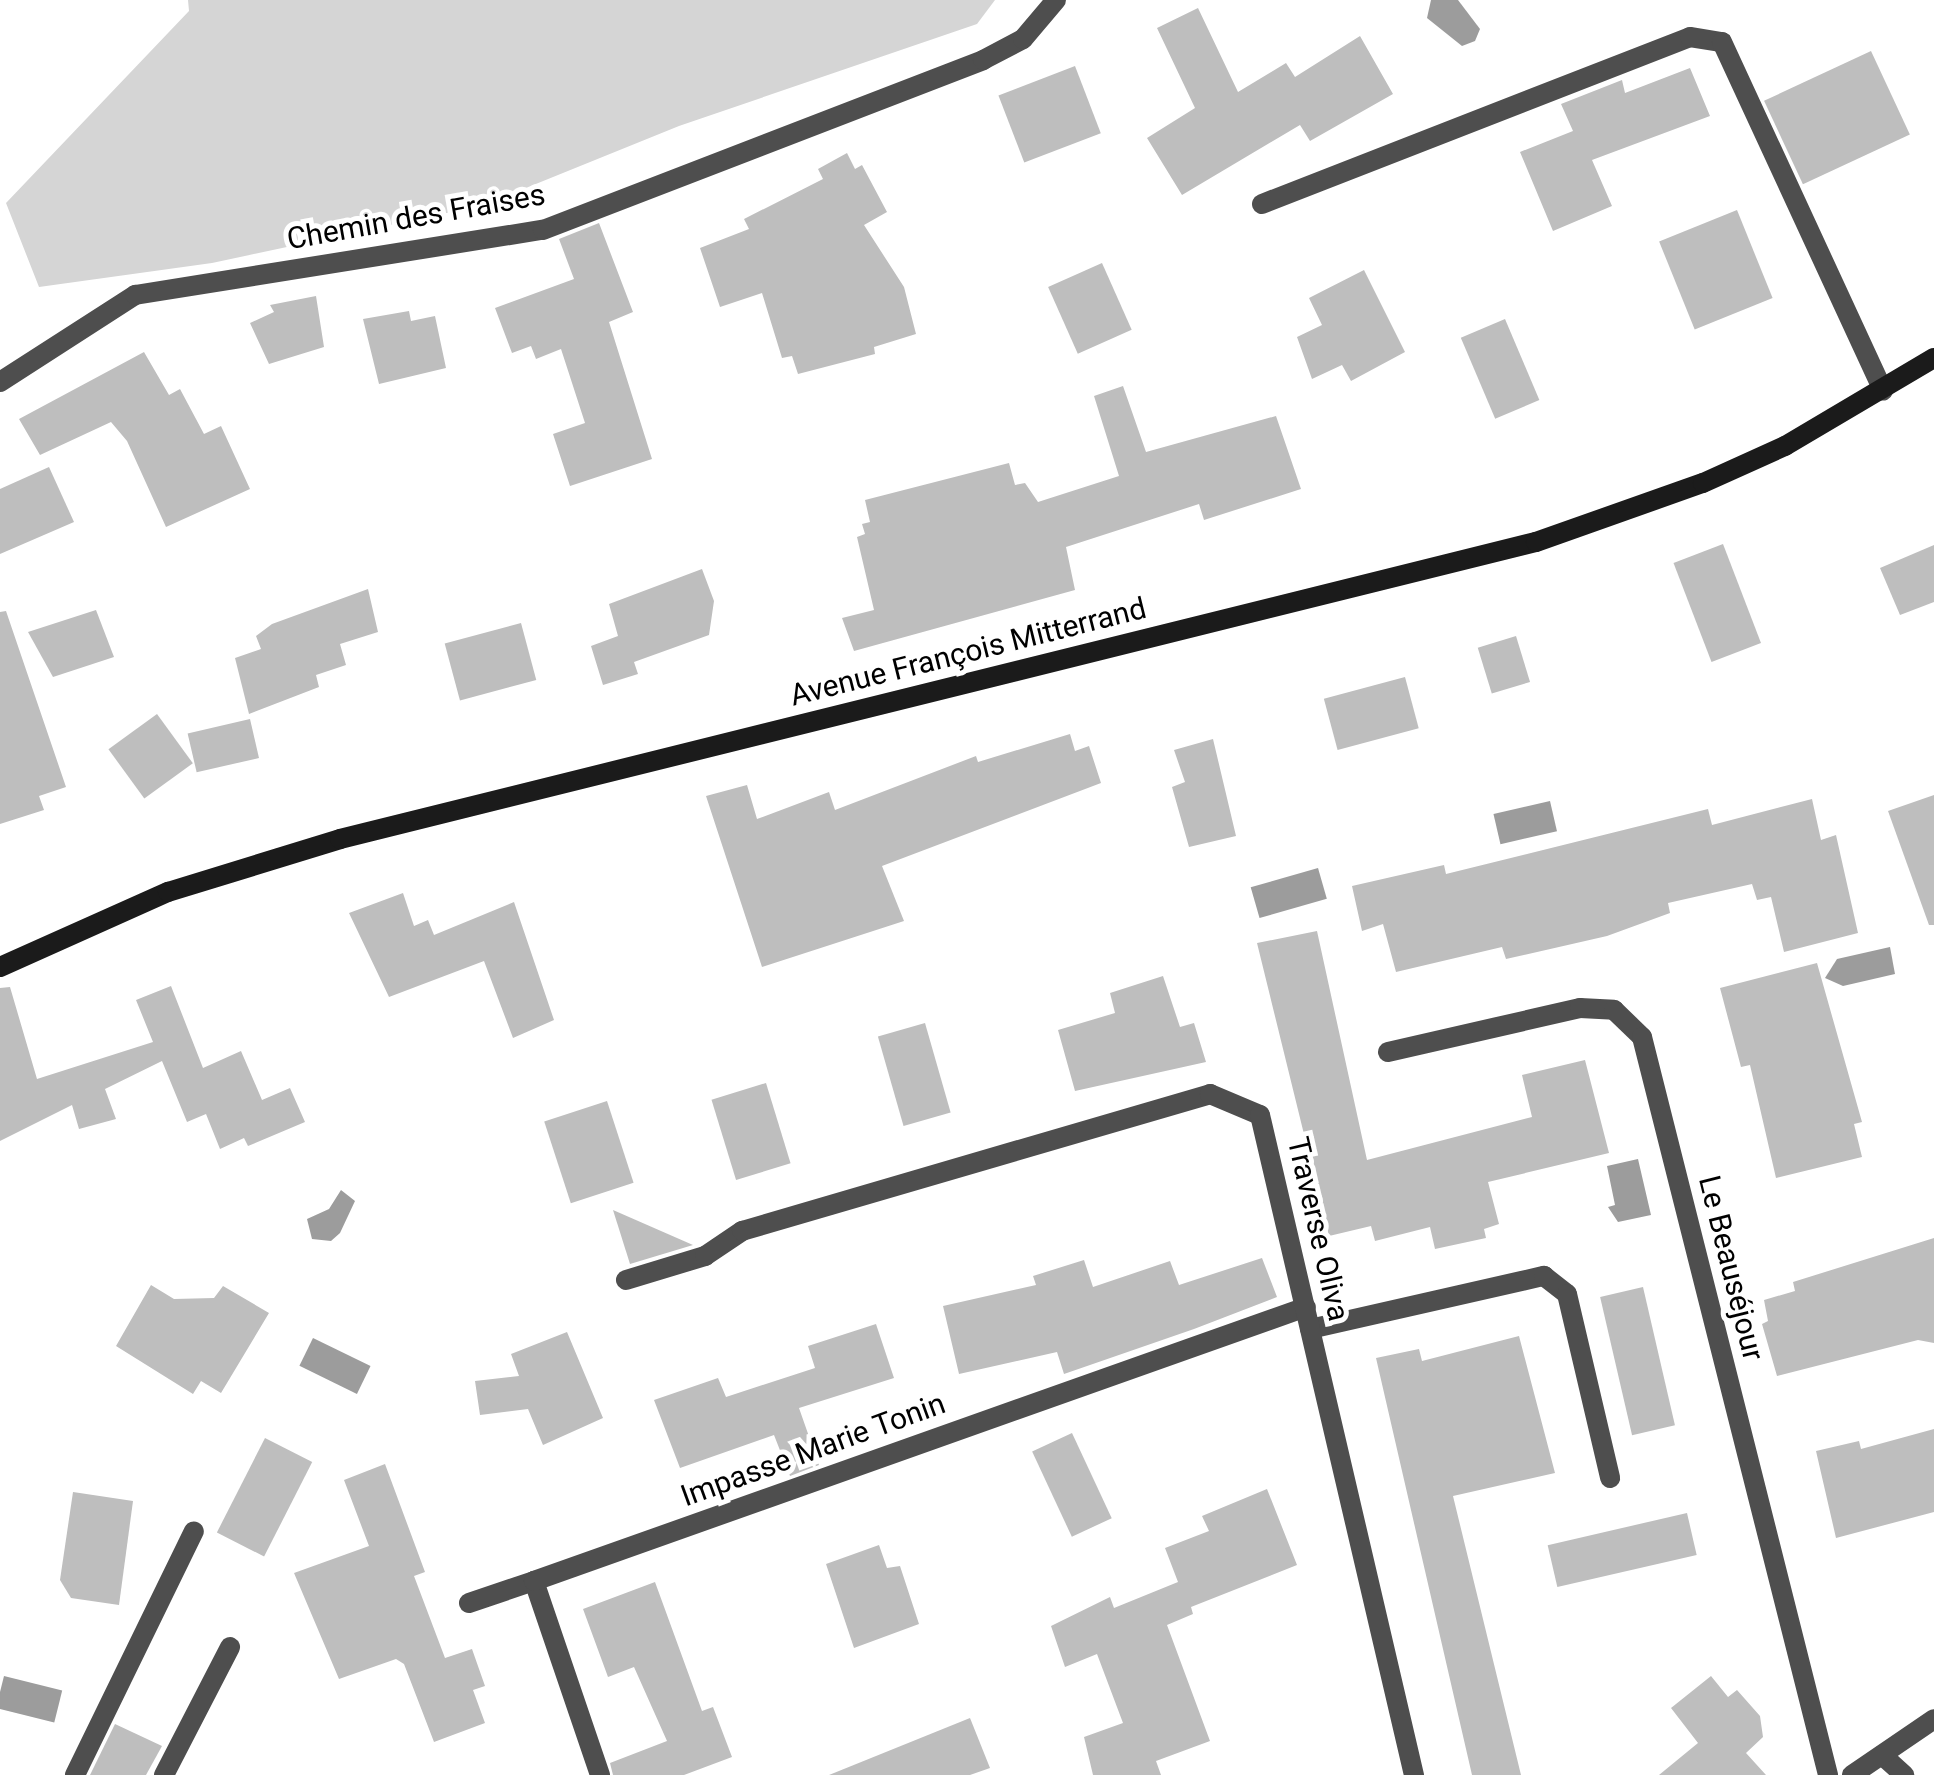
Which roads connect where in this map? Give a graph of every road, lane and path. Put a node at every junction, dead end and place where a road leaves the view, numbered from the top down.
1 (1056, 0) edge
2 (1262, 204) dead end
3 (1934, 358) edge
4 (0, 382) edge
5 (1883, 391) junction
6 (0, 967) edge
7 (1388, 1052) dead end
8 (626, 1280) dead end
9 (1306, 1307) junction
10 (1310, 1330) junction
11 (1610, 1478) dead end
12 (194, 1531) dead end
13 (534, 1581) junction
14 (469, 1603) dead end
15 (230, 1647) dead end
16 (1934, 1719) edge
17 (1882, 1755) junction
18 (75, 1775) edge
19 (164, 1775) edge
20 (600, 1775) edge
21 (1414, 1775) edge
22 (1828, 1775) edge
23 (1852, 1775) edge
24 (1904, 1775) edge

1 - 4 street, Chemin des Fraises
2 - 5 street
3 - 5 main road, Avenue François Mitterrand
5 - 6 main road, Avenue François Mitterrand
7 - 22 street, Le Beauséjour
8 - 9 street, Traverse Oliva
9 - 10 street, Traverse Oliva
9 - 13 street, Impasse Marie Tonin
10 - 11 street
10 - 21 street, Traverse Oliva
12 - 18 street
13 - 14 street, Impasse Marie Tonin
13 - 20 street
15 - 19 street
16 - 17 street
17 - 23 street
17 - 24 street

